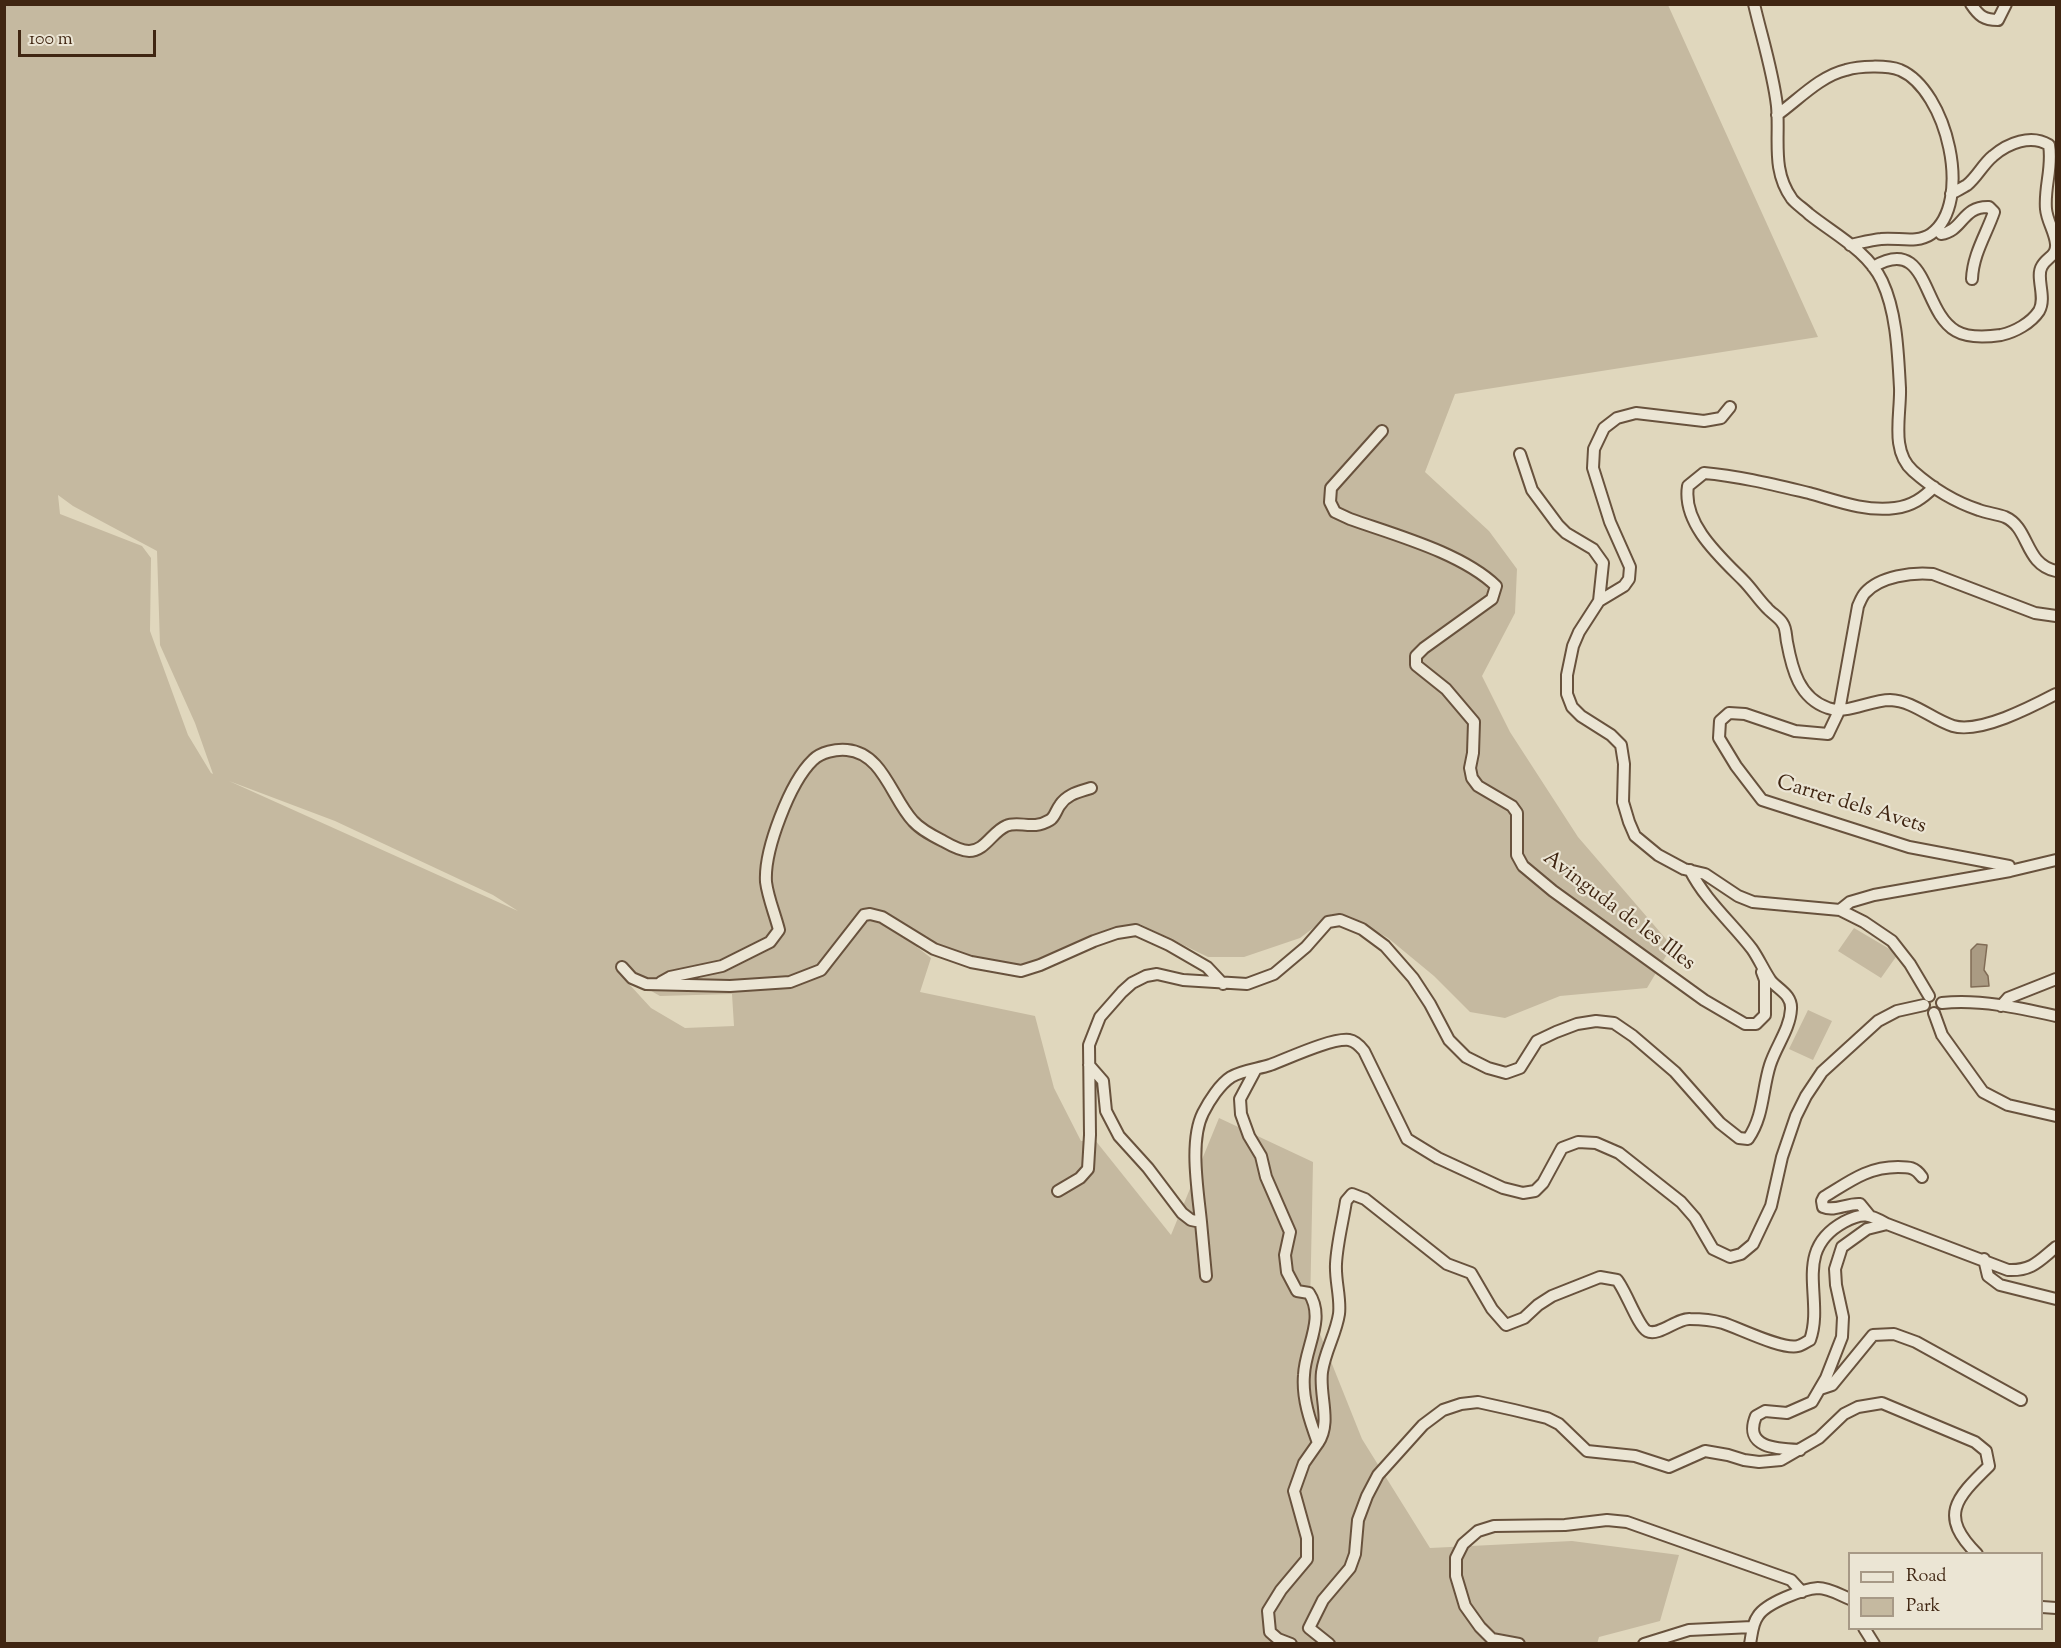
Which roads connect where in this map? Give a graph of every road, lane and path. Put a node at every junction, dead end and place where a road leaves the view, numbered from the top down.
1 (1754, 4) edge
2 (1971, 4) edge
3 (2006, 4) edge
4 (1777, 115) junction
5 (1951, 194) junction
6 (1937, 229) junction
7 (1850, 245) junction
8 (1873, 267) junction
9 (1972, 279) dead end
10 (1730, 407) dead end
11 (1382, 431) dead end
12 (1520, 454) dead end
13 (1934, 487) junction
14 (2056, 571) edge
15 (1599, 601) junction
16 (2056, 616) edge
17 (2056, 694) edge
18 (1839, 711) junction
19 (1091, 788) dead end
20 (2056, 860) edge
21 (1690, 870) junction
22 (2010, 871) junction
23 (1840, 910) junction
24 (1759, 960) junction
25 (622, 967) dead end
26 (2056, 979) edge
27 (658, 984) junction
28 (1223, 984) junction
29 (1927, 1001) junction
30 (1942, 1004) junction
31 (2001, 1006) junction
32 (1934, 1013) junction
33 (2056, 1016) edge
34 (1089, 1065) junction
35 (1256, 1069) junction
36 (2056, 1116) edge
37 (1922, 1177) dead end
38 (1058, 1191) dead end
39 (1869, 1215) junction
40 (1201, 1222) junction
41 (1887, 1224) junction
42 (2056, 1246) edge
43 (1984, 1259) junction
44 (1206, 1276) dead end
45 (2056, 1299) edge
46 (1820, 1389) junction
47 (2021, 1400) dead end
48 (1318, 1443) junction
49 (1800, 1450) junction
50 (1975, 1552) edge
51 (1802, 1592) junction
52 (1848, 1598) edge
53 (1752, 1627) junction
54 (1865, 1630) edge
55 (1291, 1644) edge
56 (1329, 1644) edge
57 (1519, 1644) edge
58 (1644, 1644) edge
59 (1750, 1644) edge
60 (1874, 1644) edge

1 - 4 street
2 - 3 street
4 - 5 street
4 - 7 street
5 - 6 street
5 - 8 street
6 - 7 street
6 - 9 street
7 - 8 street
8 - 13 street
10 - 15 street
11 - 24 street, Avinguda de les Illes
12 - 15 street
13 - 14 street
13 - 18 street
15 - 21 street
16 - 18 street
17 - 18 street
18 - 22 street, Carrer dels Avets
19 - 27 street
20 - 22 street
21 - 23 street
21 - 24 street
22 - 23 street
23 - 29 street
24 - 28 street
25 - 27 street
26 - 31 street
27 - 28 street
28 - 34 street
29 - 30 street
29 - 32 street
29 - 35 street
30 - 31 street
30 - 32 street
31 - 33 street
32 - 36 street
34 - 38 street
34 - 40 street
35 - 40 street
35 - 48 street
37 - 39 street
39 - 41 street
39 - 48 street
40 - 44 street
41 - 43 street
41 - 46 street
42 - 43 street
43 - 45 street
46 - 47 street
46 - 49 street
48 - 55 street
49 - 50 street
49 - 56 street
51 - 52 street
51 - 53 street
51 - 57 street
53 - 58 street
53 - 59 street
54 - 60 street

